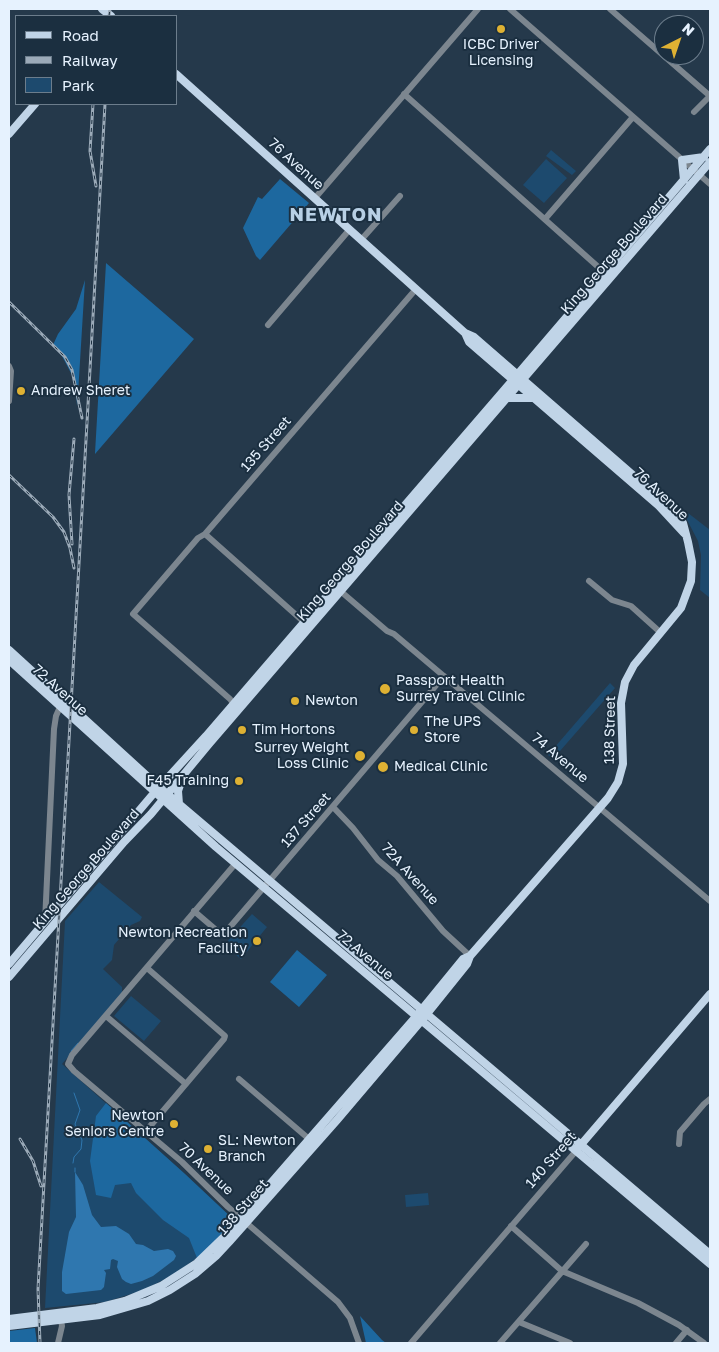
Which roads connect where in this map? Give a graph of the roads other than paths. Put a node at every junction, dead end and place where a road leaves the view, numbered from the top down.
1 (478, 9) edge
2 (510, 9) edge
3 (610, 9) edge
4 (178, 76) edge
5 (404, 94) junction
6 (710, 96) edge
7 (34, 105) edge
8 (694, 112) dead end
9 (633, 117) junction
10 (9, 134) edge
11 (710, 150) edge
12 (707, 159) edge
13 (682, 160) junction
14 (696, 172) junction
15 (684, 180) junction
16 (710, 184) edge
17 (400, 196) dead end
18 (315, 198) junction
19 (545, 219) junction
20 (350, 229) junction
21 (361, 240) junction
22 (605, 272) junction
23 (602, 288) junction
24 (416, 289) junction
25 (268, 325) dead end
26 (9, 366) edge
27 (518, 380) junction
28 (507, 398) junction
29 (534, 398) junction
30 (9, 401) edge
31 (628, 480) junction
32 (672, 509) junction
33 (684, 533) junction
34 (204, 534) junction
35 (589, 581) dead end
36 (339, 587) junction
37 (304, 622) junction
38 (661, 633) junction
39 (9, 650) edge
40 (9, 660) edge
41 (275, 668) junction
42 (444, 676) junction
43 (60, 707) junction
44 (236, 707) junction
45 (173, 772) junction
46 (147, 777) junction
47 (182, 777) junction
48 (157, 790) junction
49 (165, 797) junction
50 (333, 807) junction
51 (177, 808) junction
52 (600, 808) junction
53 (151, 814) junction
54 (236, 862) junction
55 (267, 884) junction
56 (710, 901) edge
57 (194, 911) junction
58 (45, 922) junction
59 (44, 936) junction
60 (470, 956) junction
61 (9, 964) edge
62 (147, 968) junction
63 (9, 977) edge
64 (710, 994) edge
65 (421, 1015) junction
66 (106, 1016) junction
67 (239, 1080) dead end
68 (186, 1084) junction
69 (710, 1099) edge
70 (146, 1131) junction
71 (309, 1139) junction
72 (679, 1144) dead end
73 (579, 1148) junction
74 (244, 1220) junction
75 (511, 1226) junction
76 (586, 1244) dead end
77 (710, 1254) edge
78 (710, 1264) edge
79 (562, 1270) junction
80 (9, 1319) edge
81 (61, 1320) junction
82 (519, 1322) junction
83 (9, 1326) edge
84 (687, 1330) junction
85 (58, 1343) edge
86 (359, 1343) edge
87 (411, 1343) edge
88 (500, 1343) edge
89 (570, 1343) edge
90 (676, 1343) edge
91 (704, 1343) edge

1 - 5 street
2 - 9 street
3 - 6 street
4 - 18 main road, 76 Avenue
5 - 18 street
5 - 19 street
6 - 8 street
7 - 10 main road
9 - 13 street
9 - 19 street
11 - 12 main road, King George Boulevard
12 - 13 main road
12 - 14 main road, King George Boulevard
13 - 14 street
13 - 15 main road
14 - 15 main road, King George Boulevard
14 - 16 street
14 - 23 main road, King George Boulevard
15 - 22 main road, King George Boulevard
17 - 21 street
18 - 20 main road, 76 Avenue
19 - 22 street
20 - 21 main road, 76 Avenue
20 - 25 street
21 - 24 main road, 76 Avenue
22 - 23 street
22 - 27 main road, King George Boulevard
23 - 27 main road, King George Boulevard
24 - 27 main road, 76 Avenue
24 - 34 street, 135 Street
26 - 30 street
27 - 28 main road, King George Boulevard
27 - 29 main road, 76 Avenue
27 - 32 main road, 76 Avenue
27 - 36 main road, King George Boulevard
28 - 29 main road
28 - 36 main road, King George Boulevard
29 - 31 main road, 76 Avenue
31 - 32 main road
31 - 33 main road, 76 Avenue
32 - 33 main road, 76 Avenue
33 - 38 main road, 138 Street
34 - 37 street
34 - 44 street, 135 Street
35 - 38 street
36 - 37 main road, King George Boulevard
36 - 41 main road, King George Boulevard
36 - 42 street, 74 Avenue
37 - 41 main road
37 - 44 main road, King George Boulevard
38 - 52 main road, 138 Street
39 - 46 main road, 72 Avenue
40 - 43 main road, 72 Avenue
41 - 44 main road, King George Boulevard
42 - 50 street, 137 Street
42 - 52 street, 74 Avenue
43 - 48 main road, 72 Avenue
43 - 58 street
44 - 45 main road, King George Boulevard
44 - 47 main road, King George Boulevard
45 - 46 main road
45 - 48 main road, King George Boulevard
46 - 48 main road, 72 Avenue
47 - 49 main road, King George Boulevard
47 - 51 main road
48 - 49 main road, 72 Avenue
48 - 58 main road, King George Boulevard
49 - 51 main road, 72 Avenue
49 - 53 main road, King George Boulevard
50 - 55 street, 137 Street
50 - 60 street, 72A Avenue
51 - 53 main road
51 - 54 main road, 72 Avenue
51 - 55 main road, 72 Avenue
52 - 56 street, 74 Avenue
52 - 60 main road, 138 Street
53 - 59 main road, King George Boulevard
54 - 55 main road, 72 Avenue
54 - 57 street
55 - 57 street, 137 Street
55 - 65 main road, 72 Avenue
57 - 62 street
58 - 59 main road
58 - 61 main road, King George Boulevard
59 - 63 main road, King George Boulevard
60 - 65 main road, 138 Street
62 - 66 street
62 - 68 street
64 - 73 main road, 140 Street
65 - 71 main road, 138 Street
65 - 73 main road, 72 Avenue
65 - 74 main road, 138 Street
66 - 68 street
66 - 70 street, 70 Avenue
67 - 71 street
68 - 70 street
69 - 72 street
70 - 74 street, 70 Avenue
71 - 74 main road, 138 Street
73 - 75 street, 140 Street
73 - 77 main road, 72 Avenue
73 - 78 main road, 72 Avenue
74 - 80 main road, 138 Street
74 - 81 main road, 138 Street
74 - 86 street, 70 Avenue
75 - 79 street
75 - 87 street, 140 Street
76 - 79 street
79 - 82 street
79 - 84 street
81 - 83 main road, 138 Street
81 - 85 street
82 - 88 street
82 - 89 street
84 - 90 street
84 - 91 street

